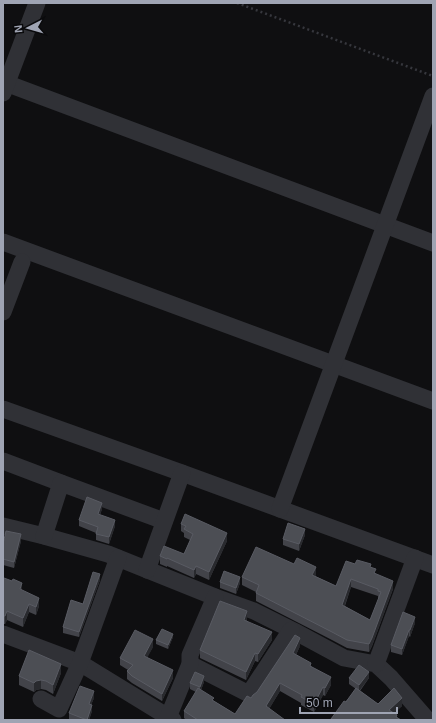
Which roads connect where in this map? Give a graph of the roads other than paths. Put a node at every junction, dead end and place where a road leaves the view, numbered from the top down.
1 (37, 3) edge
2 (4, 86) edge
3 (433, 96) edge
4 (385, 225) junction
5 (3, 242) edge
6 (433, 243) edge
7 (22, 262) dead end
8 (3, 312) edge
9 (334, 364) junction
10 (433, 401) edge
11 (3, 409) edge
12 (3, 461) edge
13 (182, 473) junction
14 (61, 483) junction
15 (280, 509) junction
16 (164, 521) junction
17 (3, 526) edge
18 (44, 536) junction
19 (118, 558) junction
20 (415, 558) junction
21 (433, 565) edge
22 (147, 570) junction
23 (215, 597) junction
24 (291, 630) junction
25 (3, 634) edge
26 (80, 663) junction
27 (190, 664) junction
28 (376, 664) junction
29 (41, 699) dead end
30 (169, 719) edge
31 (426, 720) edge

1 - 2 street
2 - 4 street
3 - 4 street
4 - 6 street
4 - 9 street
5 - 9 street
7 - 8 street
9 - 10 street
9 - 15 street
11 - 13 street
12 - 14 street
13 - 15 street
13 - 16 street
14 - 16 street
14 - 18 street
15 - 20 street
16 - 22 street
17 - 18 street
18 - 19 street
19 - 22 street
19 - 26 street
20 - 21 street
20 - 28 street
22 - 23 street
23 - 24 street
23 - 27 street
24 - 27 street
24 - 28 street
25 - 26 street
26 - 29 street
26 - 30 street
27 - 30 street
28 - 31 street

